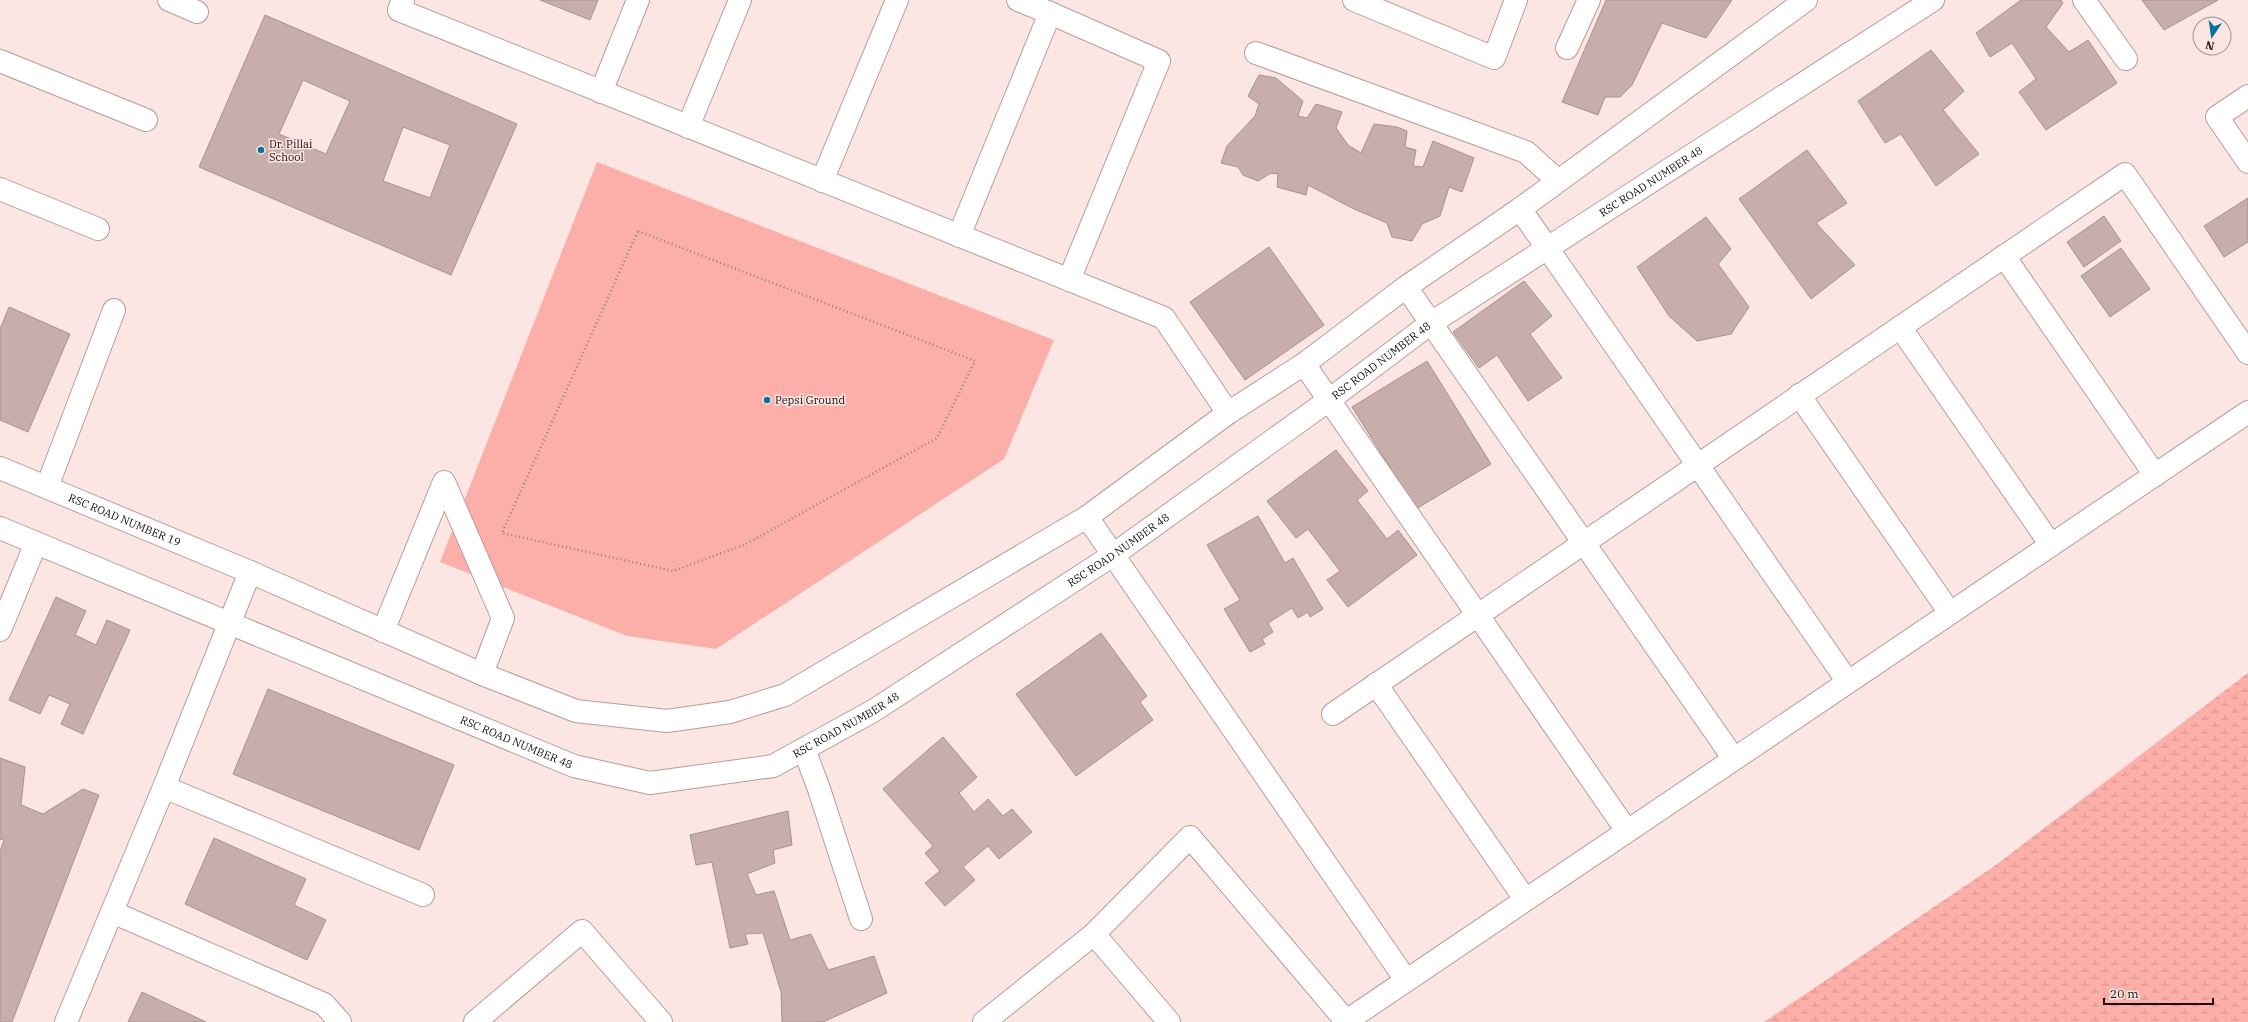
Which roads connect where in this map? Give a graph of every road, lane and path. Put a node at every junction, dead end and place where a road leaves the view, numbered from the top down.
1 (169, 0) edge
2 (638, 0) edge
3 (740, 0) edge
4 (897, 0) edge
5 (1018, 0) edge
6 (1516, 0) edge
7 (1589, 0) edge
8 (1806, 0) edge
9 (1933, 0) edge
10 (2084, 0) edge
11 (1357, 1) edge
12 (401, 5) edge
13 (197, 12) dead end
14 (1050, 13) junction
15 (1567, 48) dead end
16 (1256, 53) dead end
17 (2126, 59) dead end
18 (0, 61) edge
19 (601, 92) junction
20 (2248, 96) edge
21 (146, 120) dead end
22 (688, 127) junction
23 (2248, 162) edge
24 (822, 181) junction
25 (1558, 181) junction
26 (0, 189) edge
27 (1520, 209) junction
28 (98, 229) dead end
29 (959, 236) junction
30 (1548, 249) junction
31 (2004, 256) junction
32 (1069, 280) junction
33 (1406, 286) junction
34 (114, 310) dead end
35 (1431, 323) junction
36 (1900, 327) junction
37 (2248, 353) edge
38 (975, 361) joint
39 (1304, 364) junction
40 (1800, 395) junction
41 (1329, 400) junction
42 (2248, 412) edge
43 (1228, 414) junction
44 (1697, 465) junction
45 (0, 468) edge
46 (2155, 475) junction
47 (47, 487) junction
48 (1087, 518) junction
49 (0, 528) edge
50 (1584, 542) junction
51 (36, 543) junction
52 (2051, 545) junction
53 (1113, 555) junction
54 (250, 572) junction
55 (1950, 613) junction
56 (1478, 614) junction
57 (229, 624) junction
58 (0, 630) edge
59 (383, 631) junction
60 (482, 674) junction
61 (1848, 682) junction
62 (1376, 684) junction
63 (1333, 714) dead end
64 (804, 749) junction
65 (1734, 759) junction
66 (164, 787) junction
67 (1627, 831) junction
68 (424, 895) dead end
69 (1525, 899) junction
70 (112, 912) junction
71 (860, 919) dead end
72 (1094, 934) junction
73 (1406, 980) junction
74 (988, 1021) edge
75 (66, 1022) edge
76 (340, 1022) edge
77 (475, 1022) edge
78 (661, 1022) edge
79 (1169, 1022) edge
80 (1345, 1022) edge

1 - 13 street
2 - 19 street
3 - 22 street
4 - 24 street
5 - 14 street
6 - 11 street
7 - 15 street
8 - 25 street
9 - 30 street, RSC ROAD NUMBER 48
10 - 17 street
12 - 19 street
14 - 29 street
14 - 32 street
16 - 25 street
18 - 21 street
19 - 22 street
20 - 23 street
22 - 24 street
24 - 29 street
25 - 27 street
26 - 28 street
27 - 30 street
27 - 33 street
29 - 32 street
30 - 35 street, RSC ROAD NUMBER 48
30 - 44 street
31 - 36 street
31 - 37 street
31 - 46 street
32 - 43 street
33 - 35 street
33 - 39 street
34 - 47 street
35 - 41 street, RSC ROAD NUMBER 48
35 - 50 street
36 - 40 street
36 - 52 street
38 - 38 path
39 - 41 street
39 - 43 street
40 - 44 street
40 - 55 street
41 - 53 street, RSC ROAD NUMBER 48
41 - 56 street
42 - 46 street
43 - 48 street
44 - 50 street
44 - 61 street
45 - 47 street, RSC ROAD NUMBER 19
46 - 52 street
47 - 54 street, RSC ROAD NUMBER 19
48 - 53 street
48 - 60 street
49 - 51 street
50 - 56 street
50 - 65 street
51 - 57 street
51 - 58 street
52 - 55 street
53 - 64 street, RSC ROAD NUMBER 48
53 - 73 street
54 - 57 street
54 - 59 street
55 - 61 street
56 - 62 street
56 - 67 street
57 - 64 street, RSC ROAD NUMBER 48
57 - 66 street
59 - 60 street
59 - 60 street
61 - 65 street
62 - 63 street
62 - 69 street
64 - 71 street
65 - 67 street
66 - 68 street
66 - 70 street
67 - 69 street
69 - 73 street
70 - 75 street
70 - 76 street
72 - 74 street
72 - 79 street
72 - 80 street
73 - 80 street
77 - 78 street

